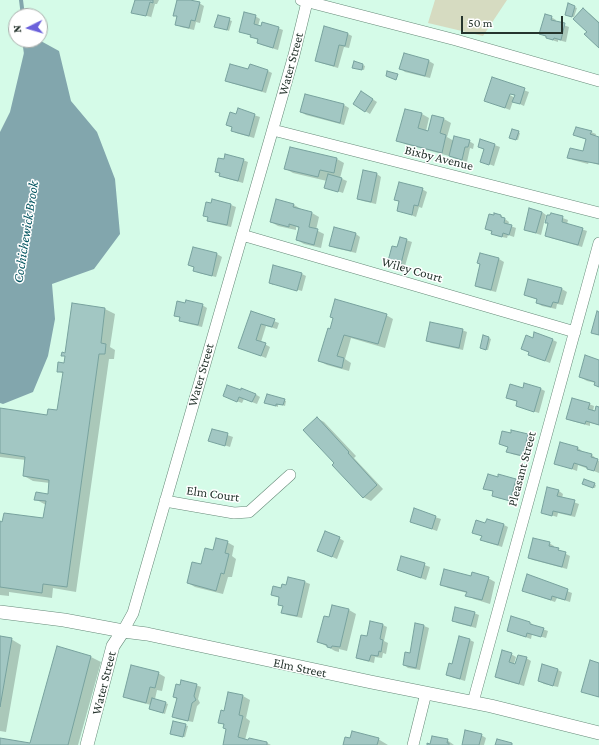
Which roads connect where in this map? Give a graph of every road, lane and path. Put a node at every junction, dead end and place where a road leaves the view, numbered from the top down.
1 (304, 1) edge
2 (599, 81) edge
3 (273, 130) junction
4 (599, 213) edge
5 (242, 235) junction
6 (599, 243) edge
7 (575, 332) junction
8 (290, 474) dead end
9 (165, 500) junction
10 (0, 612) edge
11 (123, 631) junction
12 (426, 693) junction
13 (473, 702) junction
14 (599, 733) edge
15 (87, 745) edge
16 (412, 745) edge

1 - 2 street
1 - 3 street, Water Street
3 - 4 street, Bixby Avenue
3 - 5 street, Water Street
5 - 7 street, Wiley Court
5 - 9 street, Water Street
6 - 7 street, Pleasant Street
7 - 13 street, Pleasant Street
8 - 9 street, Elm Court
9 - 11 street, Water Street
10 - 11 street, Elm Street
11 - 12 street, Elm Street
11 - 15 street, Water Street
12 - 13 street, Elm Street
12 - 16 street
13 - 14 street, Elm Street

